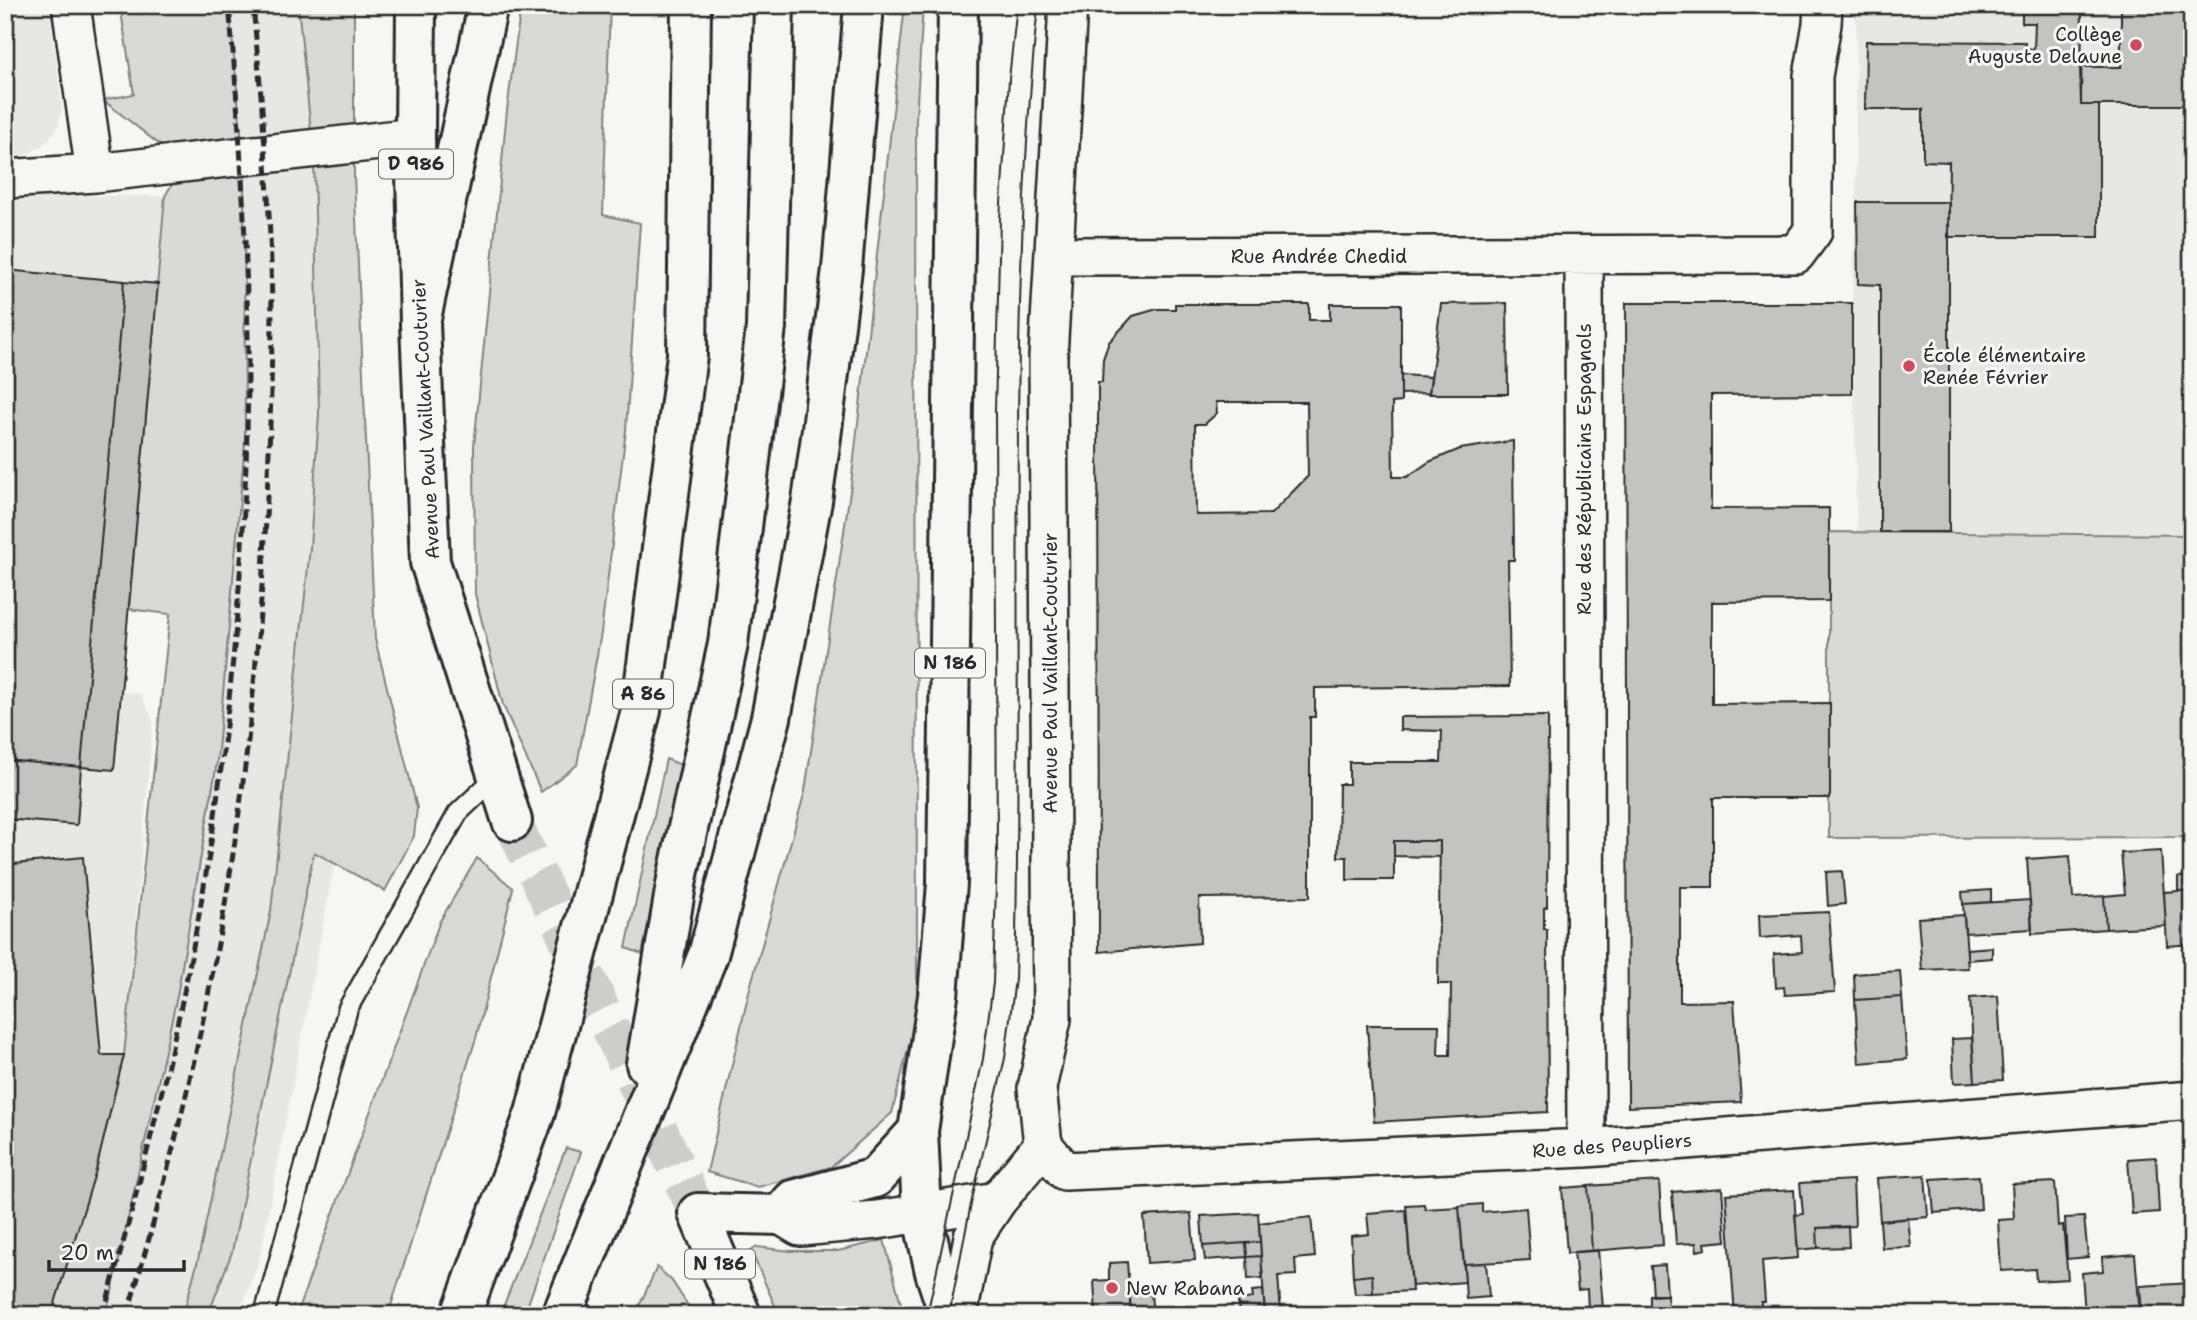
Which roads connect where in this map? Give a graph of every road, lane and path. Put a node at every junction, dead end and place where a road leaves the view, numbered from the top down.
1 (71, 5) edge
2 (416, 5) edge
3 (488, 5) edge
4 (689, 5) edge
5 (774, 5) edge
6 (864, 5) edge
7 (958, 5) edge
8 (1068, 5) edge
9 (1822, 5) edge
10 (415, 137) junction
11 (95, 173) junction
12 (5, 179) edge
13 (1054, 256) junction
14 (1584, 256) junction
15 (420, 323) junction
16 (496, 777) junction
17 (512, 821) tunnel mouth
18 (2192, 1100) edge
19 (918, 1131) junction
20 (634, 1135) junction
21 (1043, 1145) junction
22 (1586, 1148) junction
23 (997, 1201) junction
24 (922, 1213) junction
25 (780, 1215) junction
26 (264, 1315) edge
27 (461, 1315) edge
28 (562, 1315) edge
29 (741, 1315) edge
30 (949, 1315) edge
31 (958, 1315) edge

1 - 11 street
2 - 10 main road, Avenue Paul Vaillant-Couturier / D 986
3 - 15 main road
4 - 27 main road, A 86
5 - 20 main road
6 - 20 main road
7 - 19 main road, N 186
8 - 13 street, Avenue Paul Vaillant-Couturier
9 - 14 street
10 - 11 street
10 - 15 main road, Avenue Paul Vaillant-Couturier / D 986
11 - 12 street
13 - 14 street, Rue Andrée Chedid
13 - 21 street, Avenue Paul Vaillant-Couturier
14 - 22 street, Rue des Républicains Espagnols
15 - 16 main road, Avenue Paul Vaillant-Couturier
16 - 17 main road, Avenue Paul Vaillant-Couturier
16 - 26 lane
18 - 22 street, Rue des Peupliers
19 - 24 main road, N 186
19 - 25 main road
20 - 28 main road
21 - 22 street, Rue des Peupliers
21 - 23 street
23 - 24 street
23 - 31 street
24 - 25 street
24 - 30 main road, N 186
25 - 29 main road, N 186

